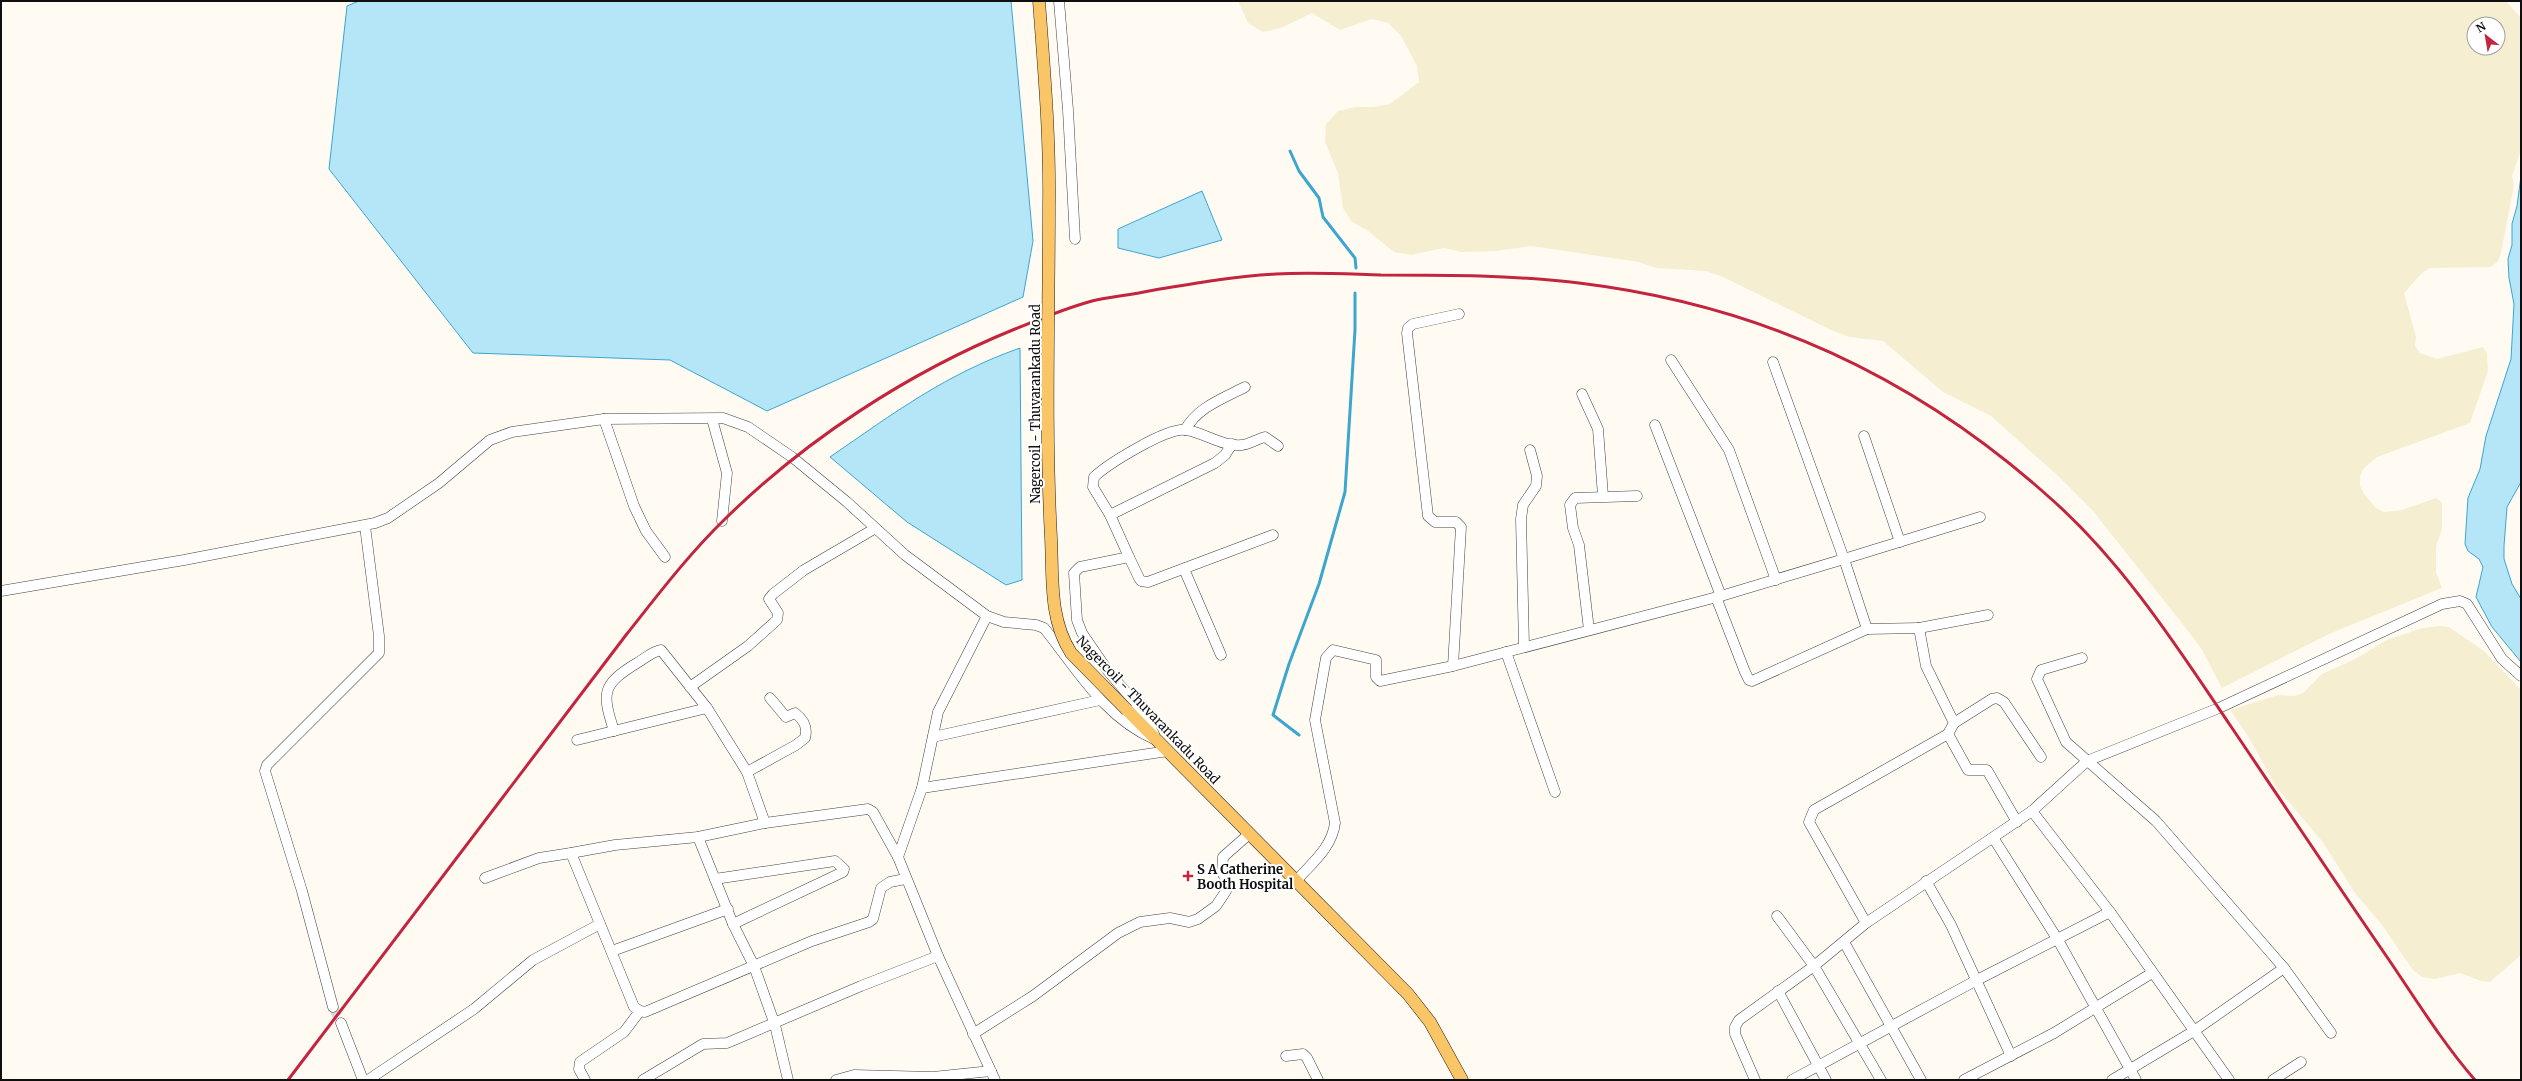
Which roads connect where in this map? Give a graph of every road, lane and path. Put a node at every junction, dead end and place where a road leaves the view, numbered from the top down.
1 (1039, 1) edge
2 (1059, 1) edge
3 (1075, 239) dead end
4 (1459, 314) dead end
5 (1671, 360) dead end
6 (1773, 362) dead end
7 (1245, 387) dead end
8 (1582, 394) dead end
9 (604, 419) junction
10 (712, 419) junction
11 (1655, 424) dead end
12 (1185, 430) junction
13 (1864, 436) dead end
14 (1232, 444) junction
15 (1278, 446) dead end
16 (1530, 450) dead end
17 (1603, 496) junction
18 (1637, 496) dead end
19 (1110, 515) junction
20 (1980, 517) dead end
21 (722, 521) dead end
22 (365, 526) junction
23 (874, 528) junction
24 (1273, 535) dead end
25 (1900, 542) junction
26 (665, 557) dead end
27 (1129, 557) junction
28 (1844, 559) junction
29 (1184, 569) junction
30 (1776, 580) junction
31 (1, 591) edge
32 (1719, 597) junction
33 (1988, 615) dead end
34 (987, 616) junction
35 (1919, 628) junction
36 (1867, 629) junction
37 (1589, 630) junction
38 (1524, 646) junction
39 (1506, 652) junction
40 (1221, 655) dead end
41 (2082, 658) dead end
42 (1453, 666) junction
43 (2521, 676) edge
44 (690, 687) junction
45 (770, 698) dead end
46 (1100, 700) junction
47 (707, 708) junction
48 (1954, 723) junction
49 (614, 731) junction
50 (1948, 734) junction
51 (932, 737) junction
52 (577, 740) dead end
53 (1157, 741) junction
54 (1168, 751) junction
55 (2041, 757) dead end
56 (2086, 761) junction
57 (747, 772) junction
58 (922, 788) junction
59 (1555, 792) dead end
60 (2032, 811) junction
61 (2017, 822) junction
62 (765, 823) junction
63 (1248, 835) junction
64 (698, 837) junction
65 (1994, 838) junction
66 (571, 853) junction
67 (898, 857) junction
68 (485, 878) dead end
69 (715, 879) junction
70 (905, 879) junction
71 (1926, 881) junction
72 (1295, 882) junction
73 (728, 909) junction
74 (2110, 912) junction
75 (1777, 916) dead end
76 (1866, 923) junction
77 (600, 924) junction
78 (733, 924) junction
79 (2058, 940) junction
80 (1844, 942) junction
81 (612, 950) junction
82 (938, 956) junction
83 (754, 966) junction
84 (1814, 966) junction
85 (2284, 968) junction
86 (2152, 973) junction
87 (1975, 981) junction
88 (1778, 991) junction
89 (333, 1007) tunnel mouth
90 (2096, 1008) junction
91 (640, 1011) junction
92 (341, 1024) tunnel mouth
93 (775, 1024) junction
94 (1892, 1026) junction
95 (2194, 1031) junction
96 (2331, 1033) dead end
97 (973, 1034) junction
98 (1861, 1043) junction
99 (1286, 1056) dead end
100 (2011, 1056) junction
101 (2301, 1062) dead end
102 (1819, 1066) junction
103 (2130, 1069) junction
104 (993, 1076) edge
105 (363, 1080) edge
106 (368, 1080) edge
107 (585, 1080) edge
108 (643, 1080) edge
109 (788, 1080) edge
110 (836, 1080) edge
111 (1318, 1080) edge
112 (1462, 1080) edge
113 (1755, 1080) edge
114 (1792, 1080) edge
115 (1826, 1080) edge
116 (1881, 1080) edge
117 (1922, 1080) edge
118 (1964, 1080) edge
119 (2112, 1080) edge
120 (2136, 1080) edge
121 (2229, 1080) edge
122 (2273, 1080) edge

1 - 53 main road, Nagercoil - Thuvarankadu Road, bridge
2 - 3 street
4 - 42 street
5 - 30 street
6 - 28 street
7 - 12 street
8 - 17 street
9 - 10 street
9 - 22 street
9 - 26 street
10 - 21 street
10 - 23 street
11 - 32 street
12 - 14 street
12 - 19 street
13 - 25 street
14 - 15 street
14 - 19 street
16 - 38 street
17 - 18 street
17 - 37 street
19 - 27 street
20 - 25 street
22 - 31 street
22 - 89 street
23 - 34 street
23 - 44 street
24 - 29 street
25 - 28 street
27 - 29 street
27 - 53 street
28 - 30 street
28 - 36 street
29 - 40 street
30 - 32 street
32 - 36 street
32 - 37 street
33 - 35 street
34 - 46 street
34 - 51 street
35 - 36 street
35 - 48 street
37 - 38 street
38 - 39 street
39 - 42 street
39 - 59 street
41 - 56 street
42 - 72 street
43 - 56 street
44 - 47 street
44 - 49 street
45 - 57 street
46 - 51 street
46 - 53 street
47 - 49 street
47 - 57 street
48 - 50 street
48 - 55 street
49 - 52 street
50 - 61 street
50 - 76 street
51 - 58 street
53 - 54 main road, Nagercoil - Thuvarankadu Road
54 - 58 street
54 - 63 main road, Nagercoil - Thuvarankadu Road
56 - 60 street
56 - 85 street
57 - 62 street
58 - 67 street
60 - 61 street
60 - 74 street
61 - 65 street
62 - 64 street
62 - 67 street
63 - 72 main road, Nagercoil - Thuvarankadu Road
63 - 97 street
64 - 66 street
64 - 69 street
65 - 71 street
65 - 79 street
66 - 68 street
66 - 77 street
67 - 70 street
69 - 73 street
69 - 78 street
70 - 82 street
70 - 83 street
71 - 76 street
71 - 87 street
72 - 112 main road, Nagercoil - Thuvarankadu Road
73 - 78 street
73 - 81 street
74 - 79 street
74 - 86 street
75 - 84 street
76 - 80 street
77 - 81 street
77 - 106 street
78 - 83 street
79 - 87 street
79 - 90 street
80 - 84 street
80 - 94 street
81 - 91 street
82 - 93 street
82 - 97 street
83 - 91 street
83 - 93 street
84 - 88 street
84 - 98 street
85 - 95 street
85 - 96 street
86 - 90 street
86 - 95 street
87 - 94 street
87 - 100 street
88 - 102 street
88 - 113 street
90 - 100 street
90 - 103 street
91 - 107 street
92 - 105 street
93 - 108 street
93 - 109 street
94 - 98 street
94 - 117 street
95 - 103 street
95 - 121 street
97 - 104 street
98 - 102 street
98 - 116 street
99 - 111 street
100 - 118 street
101 - 122 street
102 - 114 street
102 - 115 street
103 - 119 street
103 - 120 street
104 - 110 street

